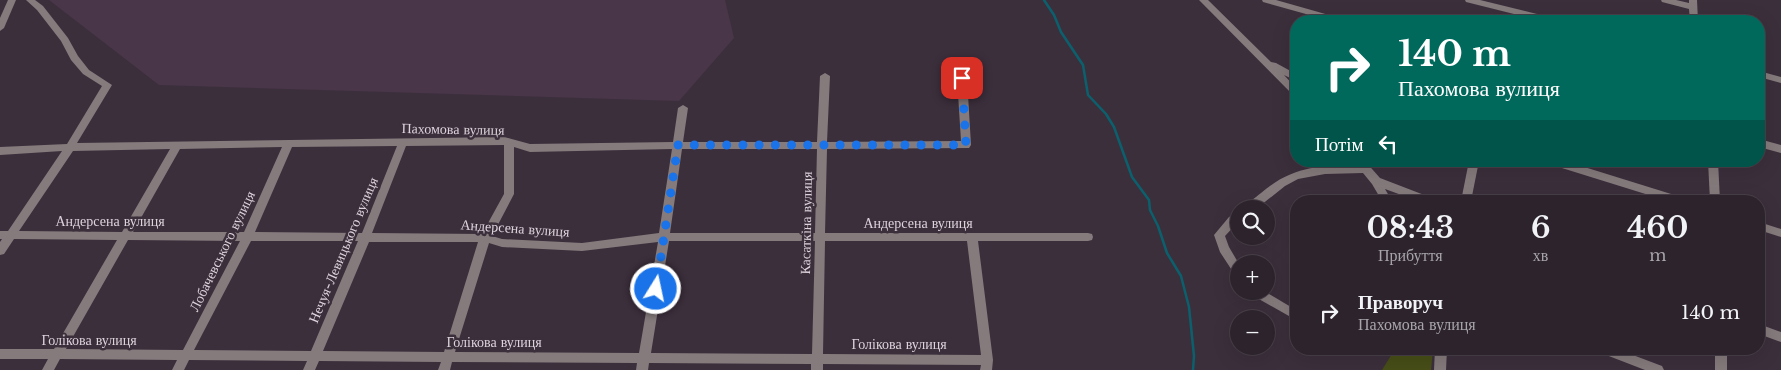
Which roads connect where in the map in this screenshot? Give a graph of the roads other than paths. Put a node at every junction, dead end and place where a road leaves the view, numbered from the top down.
1 (12, 0) edge
2 (30, 0) edge
3 (1203, 0) edge
4 (1266, 0) edge
5 (1469, 0) edge
6 (1665, 0) edge
7 (1693, 4) edge
8 (1319, 15) edge
9 (1529, 15) edge
10 (0, 28) edge
11 (1261, 58) junction
12 (1290, 75) edge
13 (825, 76) dead end
14 (1765, 76) edge
15 (962, 78) dead end
16 (1781, 80) edge
17 (1290, 87) edge
18 (683, 108) dead end
19 (404, 142) junction
20 (290, 143) junction
21 (510, 143) junction
22 (822, 144) junction
23 (1765, 144) edge
24 (177, 145) junction
25 (678, 145) junction
26 (70, 147) junction
27 (1781, 149) edge
28 (0, 151) edge
29 (1345, 167) edge
30 (1365, 167) edge
31 (1473, 167) edge
32 (1571, 167) edge
33 (1712, 167) edge
34 (1376, 181) junction
35 (1384, 195) edge
36 (1412, 195) edge
37 (1467, 195) edge
38 (1661, 195) edge
39 (1715, 195) edge
40 (1261, 200) edge
41 (1230, 223) edge
42 (1765, 228) edge
43 (1781, 233) edge
44 (6, 235) edge
45 (126, 235) junction
46 (248, 236) junction
47 (366, 236) junction
48 (664, 237) junction
49 (819, 237) junction
50 (972, 237) junction
51 (1088, 237) dead end
52 (485, 238) junction
53 (0, 251) edge
54 (1230, 258) edge
55 (1270, 300) edge
56 (1290, 312) edge
57 (1765, 331) edge
58 (1781, 337) edge
59 (0, 354) edge
60 (57, 354) junction
61 (186, 355) junction
62 (1441, 355) edge
63 (1619, 355) edge
64 (1722, 355) edge
65 (315, 356) junction
66 (449, 357) junction
67 (644, 358) junction
68 (818, 364) edge
69 (987, 365) edge
70 (48, 370) edge
71 (178, 370) edge
72 (309, 370) edge
73 (444, 370) edge
74 (642, 370) edge
75 (1440, 370) edge
76 (1658, 370) edge
77 (1721, 370) edge

1 - 10 street
2 - 26 street
3 - 11 street
4 - 8 street
5 - 9 street
6 - 7 street
11 - 12 street
11 - 17 street
13 - 22 street, Касаткіна вулиця
14 - 16 street
15 - 22 street, Пахомова вулиця
18 - 25 street
19 - 20 street, Пахомова вулиця
19 - 21 street, Пахомова вулиця
19 - 47 street, Нечуя-Левицького вулиця
20 - 24 street, Пахомова вулиця
20 - 46 street, Лобачевського вулиця
21 - 25 street, Пахомова вулиця
21 - 52 street
22 - 25 street, Пахомова вулиця
22 - 49 street, Касаткіна вулиця
23 - 27 street
24 - 26 street, Пахомова вулиця
24 - 45 street
25 - 48 street
26 - 28 street, Пахомова вулиця
26 - 44 street
29 - 40 street
30 - 34 street
31 - 37 street
32 - 38 street
33 - 39 street
34 - 35 street
34 - 36 street
41 - 54 street
42 - 43 street
44 - 45 street, Андерсена вулиця
44 - 53 street
45 - 46 street, Андерсена вулиця
45 - 60 street
46 - 47 street, Андерсена вулиця
46 - 61 street, Лобачевського вулиця
47 - 52 street, Андерсена вулиця
47 - 65 street, Нечуя-Левицького вулиця
48 - 49 street, Андерсена вулиця
48 - 52 street, Андерсена вулиця
48 - 67 street
49 - 50 street, Андерсена вулиця
49 - 68 street, Касаткіна вулиця
50 - 51 street, Андерсена вулиця
50 - 69 street
52 - 66 street
55 - 56 street
57 - 58 street
59 - 60 street, Голікова вулиця
60 - 61 street, Голікова вулиця
60 - 70 street
61 - 65 street, Голікова вулиця
61 - 71 street, Лобачевського вулиця
62 - 75 street
63 - 76 street
64 - 77 street
65 - 66 street, Голікова вулиця
65 - 72 street, Нечуя-Левицького вулиця
66 - 67 street, Голікова вулиця
66 - 73 street
67 - 68 street, Голікова вулиця
67 - 74 street
68 - 69 street, Голікова вулиця

